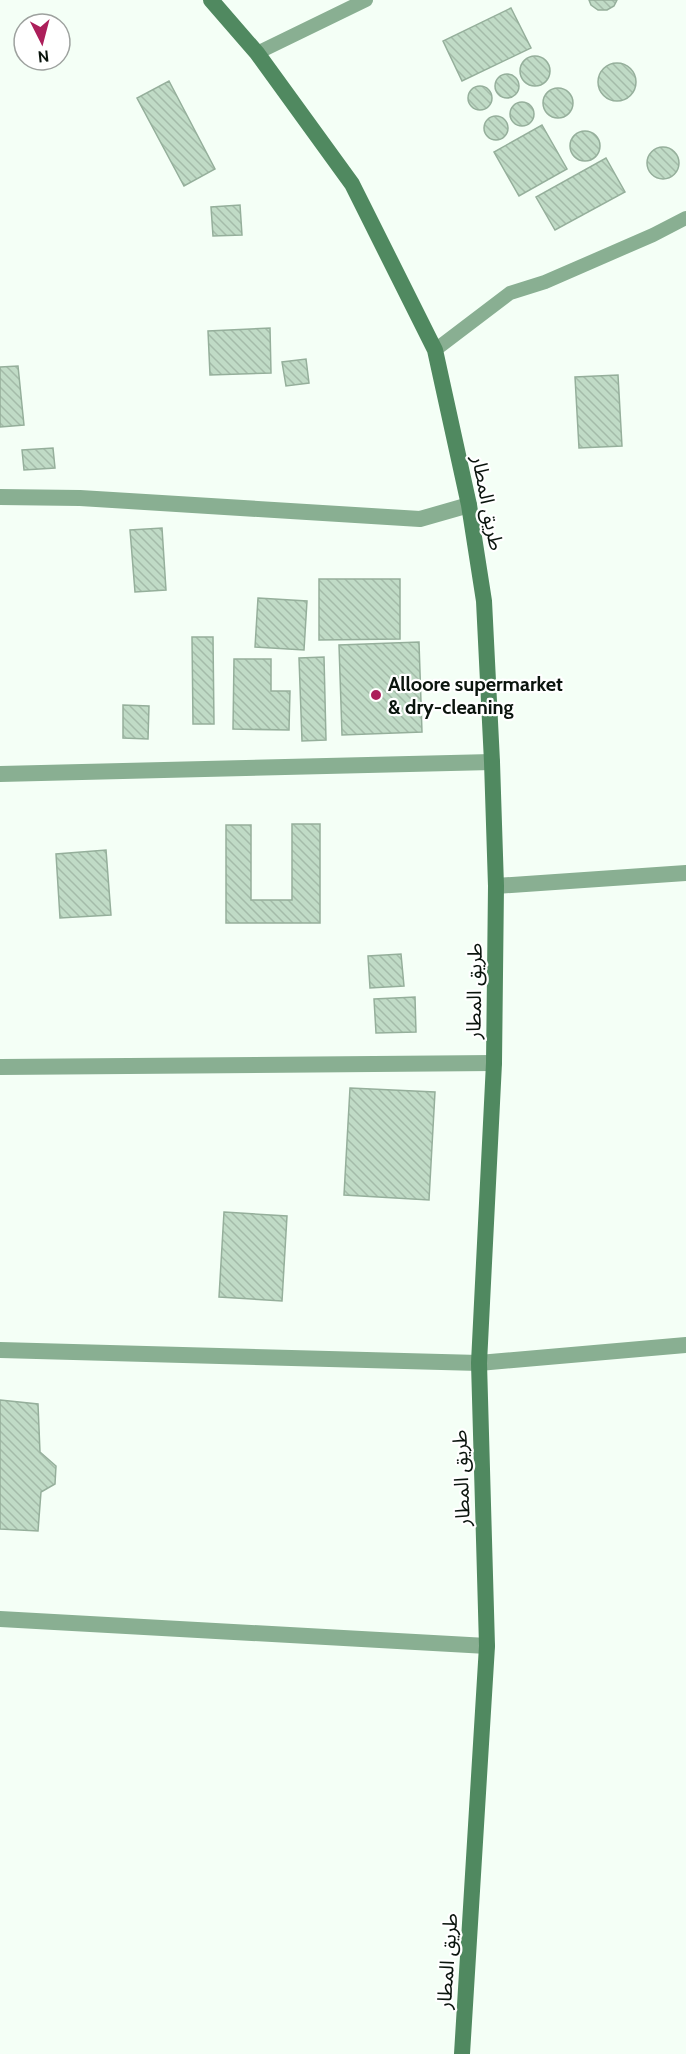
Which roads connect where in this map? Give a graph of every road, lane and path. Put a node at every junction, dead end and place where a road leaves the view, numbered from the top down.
1 (211, 0) edge
2 (366, 0) edge
3 (257, 53) junction
4 (686, 218) edge
5 (435, 350) junction
6 (0, 497) edge
7 (469, 505) junction
8 (492, 762) junction
9 (0, 774) edge
10 (686, 873) edge
11 (496, 886) junction
12 (494, 1063) junction
13 (0, 1067) edge
14 (686, 1345) edge
15 (0, 1350) edge
16 (479, 1363) junction
17 (0, 1619) edge
18 (487, 1646) junction
19 (462, 2054) edge

1 - 3 main road, طريق المطار
2 - 3 lane
3 - 5 main road, طريق المطار
4 - 5 lane
5 - 7 main road, طريق المطار
6 - 7 street
7 - 8 main road, طريق المطار
8 - 9 street
8 - 11 main road, طريق المطار
10 - 11 street
11 - 12 main road, طريق المطار
12 - 13 street
12 - 16 main road, طريق المطار
14 - 16 street
15 - 16 street
16 - 18 main road, طريق المطار
17 - 18 street
18 - 19 main road, طريق المطار

